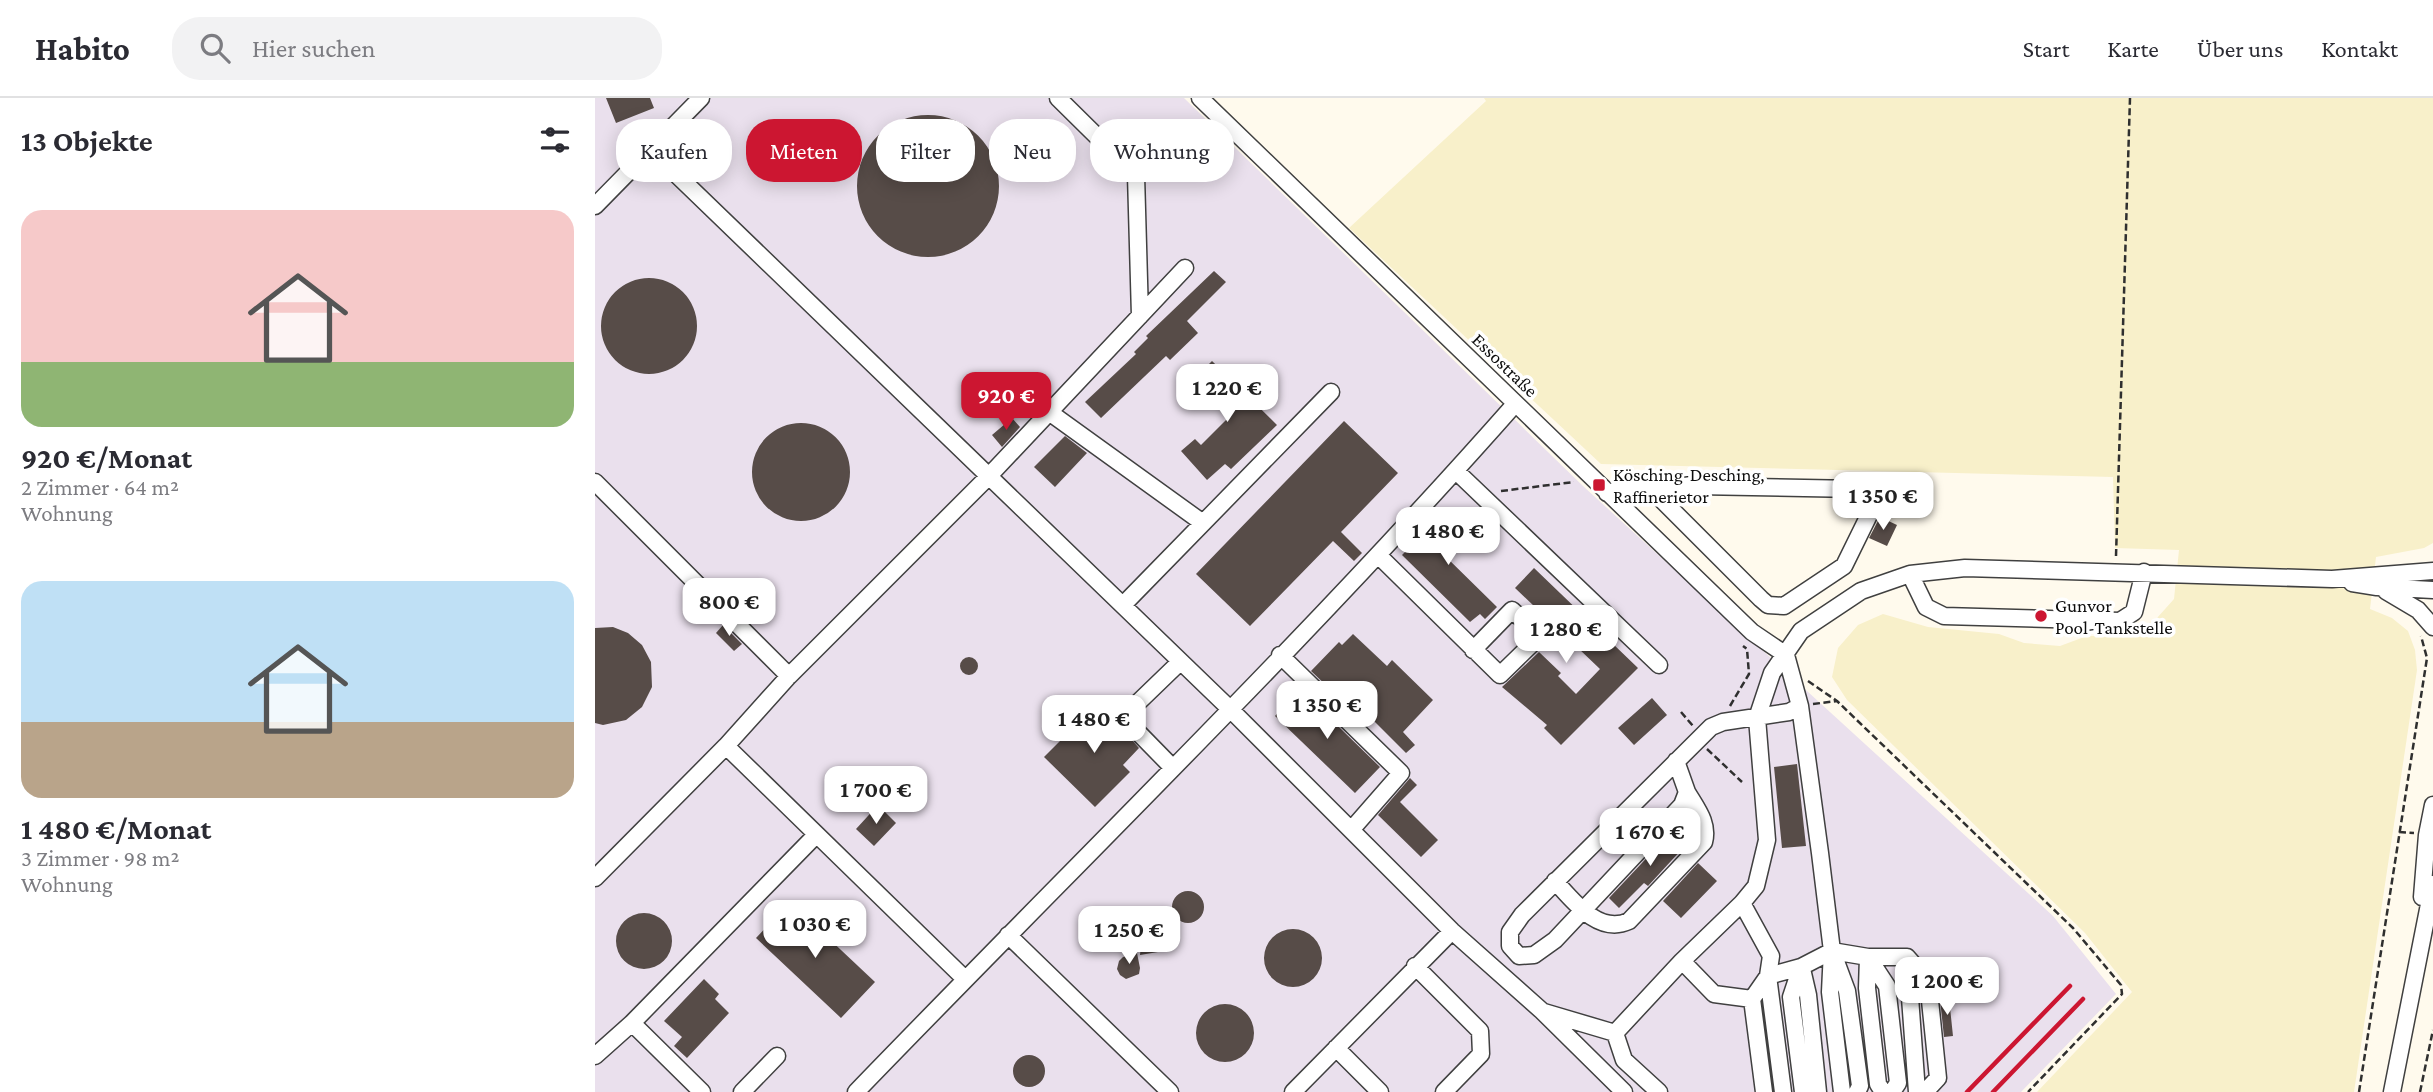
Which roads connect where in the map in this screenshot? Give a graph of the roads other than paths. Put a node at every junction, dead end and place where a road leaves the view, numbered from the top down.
1 (701, 98) edge
2 (1059, 98) edge
3 (1200, 98) edge
4 (679, 119) edge
5 (617, 182) edge
6 (684, 182) edge
7 (595, 206) edge
8 (1185, 268) dead end
9 (1140, 316) junction
10 (1331, 392) dead end
11 (1515, 404) junction
12 (1049, 412) junction
13 (1456, 471) junction
14 (988, 477) junction
15 (595, 482) edge
16 (1648, 486) junction
17 (1607, 493) junction
18 (1203, 523) junction
19 (1378, 555) junction
20 (2432, 570) edge
21 (2144, 572) junction
22 (1910, 574) junction
23 (2332, 579) junction
24 (2377, 587) junction
25 (2433, 590) edge
26 (1123, 605) junction
27 (2427, 631) edge
28 (1473, 650) dead end
29 (1280, 655) junction
30 (1786, 656) junction
31 (1180, 662) junction
32 (1659, 665) dead end
33 (789, 676) junction
34 (1800, 706) junction
35 (1230, 709) junction
36 (1758, 718) junction
37 (726, 746) junction
38 (1676, 761) junction
39 (1172, 768) junction
40 (1687, 792) junction
41 (2433, 805) edge
42 (1352, 829) junction
43 (816, 835) junction
44 (599, 866) edge
45 (1555, 881) junction
46 (2433, 884) edge
47 (1742, 903) junction
48 (1581, 911) junction
49 (1452, 931) junction
50 (1008, 935) junction
51 (1832, 951) junction
52 (1868, 957) junction
53 (1907, 957) junction
54 (2417, 959) junction
55 (1682, 961) junction
56 (1415, 966) junction
57 (1801, 967) junction
58 (1768, 976) junction
59 (965, 979) junction
60 (1752, 999) junction
61 (1542, 1011) junction
62 (632, 1023) junction
63 (1615, 1033) junction
64 (1336, 1048) junction
65 (595, 1056) edge
66 (777, 1056) dead end
67 (702, 1092) edge
68 (742, 1092) edge
69 (856, 1092) edge
70 (1170, 1092) edge
71 (1293, 1092) edge
72 (1380, 1092) edge
73 (1444, 1092) edge
74 (1624, 1092) edge
75 (1659, 1092) edge
76 (1765, 1092) edge
77 (1783, 1092) edge
78 (1803, 1092) edge
79 (1818, 1092) edge
80 (1842, 1092) edge
81 (1857, 1092) edge
82 (1883, 1092) edge
83 (1892, 1092) edge
84 (1917, 1092) edge
85 (1925, 1092) edge
86 (2392, 1092) edge

1 - 4 street
2 - 9 street
3 - 11 street, Essostraße
5 - 7 street
6 - 14 street
8 - 9 street
9 - 12 street
10 - 18 street
11 - 13 street
11 - 17 street, Essostraße
12 - 14 street
12 - 18 street
13 - 19 street
13 - 32 street
14 - 26 street
14 - 33 street
15 - 33 street
16 - 16 street
16 - 17 street
17 - 30 street, Essostraße
18 - 26 street
19 - 28 street
19 - 29 street
20 - 23 street
21 - 22 street
21 - 22 street
21 - 23 street
22 - 30 street
23 - 24 street
24 - 25 street
24 - 27 street
26 - 31 street
29 - 35 street
29 - 42 street
30 - 34 street
30 - 36 street
31 - 35 street
31 - 39 street
33 - 37 street
34 - 36 street
34 - 51 street
35 - 39 street
35 - 42 street
36 - 38 street
36 - 47 street
37 - 43 street
37 - 44 street
38 - 40 street
38 - 45 street
39 - 50 street
40 - 48 street
40 - 48 street
41 - 54 street
42 - 49 street
43 - 59 street
43 - 62 street
45 - 48 street
45 - 48 street
46 - 54 street
47 - 55 street
47 - 58 street
49 - 56 street
49 - 61 street
50 - 59 street
50 - 70 street
51 - 52 street
51 - 57 street
51 - 80 street
51 - 81 street
52 - 53 street
52 - 82 street
52 - 83 street
53 - 84 street
53 - 85 street
54 - 86 street
55 - 60 street
55 - 63 street
56 - 64 street
56 - 73 street
57 - 58 street
57 - 78 street
57 - 79 street
58 - 60 street
58 - 77 street
59 - 69 street
60 - 76 street
61 - 63 street
61 - 74 street
62 - 65 street
62 - 67 street
63 - 75 street
64 - 71 street
64 - 72 street
66 - 68 street

